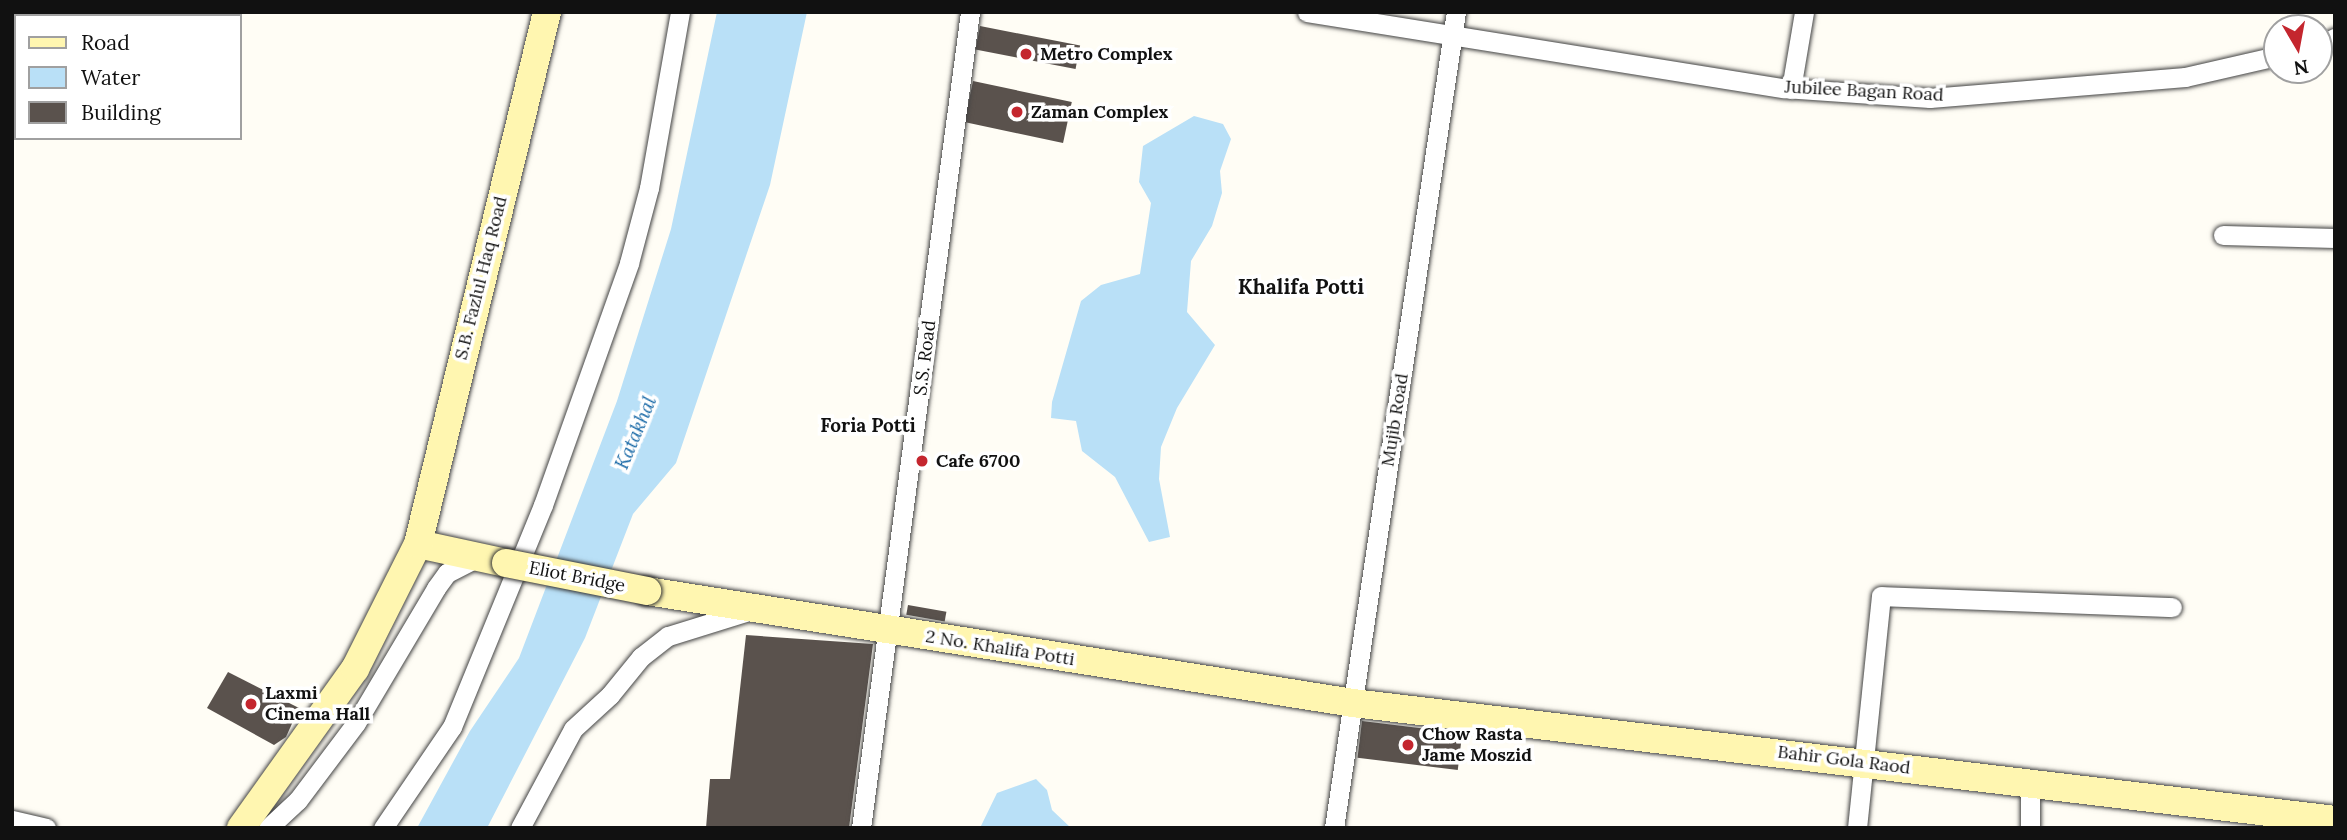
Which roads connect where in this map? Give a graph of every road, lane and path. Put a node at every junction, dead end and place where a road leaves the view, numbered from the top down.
1 (547, 12) edge
2 (680, 12) edge
3 (970, 12) edge
4 (1307, 12) edge
5 (1456, 12) edge
6 (1804, 12) edge
7 (1452, 35) junction
8 (2263, 59) edge
9 (1791, 89) junction
10 (2223, 235) dead end
11 (2335, 238) edge
12 (418, 544) junction
13 (478, 557) junction
14 (647, 591) joint
15 (2172, 607) dead end
16 (755, 609) junction
17 (889, 631) junction
18 (339, 693) junction
19 (1353, 703) junction
20 (365, 706) junction
21 (1867, 762) junction
22 (2030, 783) junction
23 (12, 820) edge
24 (2335, 820) edge
25 (46, 828) edge
26 (241, 828) edge
27 (268, 828) edge
28 (383, 828) edge
29 (520, 828) edge
30 (861, 828) edge
31 (1334, 828) edge
32 (1857, 828) edge
33 (2029, 828) edge

1 - 12 main road, S.B. Fazlul Haq Road
2 - 28 street
3 - 17 street, S.S. Road
4 - 7 street, Jubilee Bagan Road
5 - 7 street, Mujib Road
6 - 9 street
7 - 9 street, Jubilee Bagan Road
7 - 19 street, Mujib Road
8 - 9 street, Jubilee Bagan Road
10 - 11 street
12 - 13 main road, Eliot Bridge
12 - 18 main road, S.B. Fazlul Haq Road
13 - 14 main road, Eliot Bridge, bridge
13 - 20 street
14 - 16 main road, 2 No. Khalifa Potti
15 - 21 street
16 - 17 main road, 2 No. Khalifa Potti
16 - 29 street
17 - 19 main road, 2 No. Khalifa Potti
17 - 30 street, S.S. Road
18 - 20 street
18 - 26 main road, S.B. Fazlul Haq Road
19 - 21 main road, Bahir Gola Raod
19 - 31 street, Mujib Road
20 - 27 street
21 - 22 main road, Bahir Gola Raod
21 - 32 street
22 - 24 main road, Bahir Gola Raod
22 - 33 street
23 - 25 street

